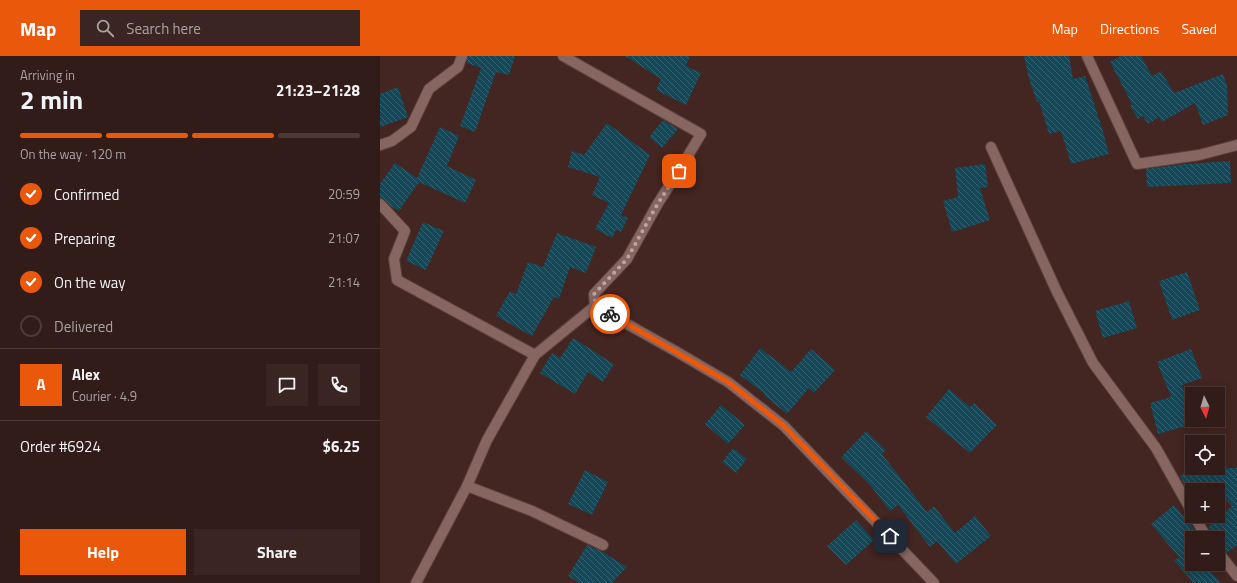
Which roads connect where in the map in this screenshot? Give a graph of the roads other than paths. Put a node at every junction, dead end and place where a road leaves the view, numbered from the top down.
1 (462, 56) edge
2 (563, 56) edge
3 (1088, 56) edge
4 (1237, 145) edge
5 (380, 146) edge
6 (991, 147) dead end
7 (380, 204) edge
8 (596, 306) junction
9 (535, 356) junction
10 (467, 486) junction
11 (1185, 500) edge
12 (602, 545) dead end
13 (1225, 561) edge
14 (1237, 576) edge
15 (416, 583) edge
16 (934, 583) edge

1 - 5 street
2 - 8 street
3 - 4 street
6 - 11 street
7 - 9 street
8 - 9 street
8 - 16 street
9 - 10 street
10 - 12 street
10 - 15 street
13 - 14 street

